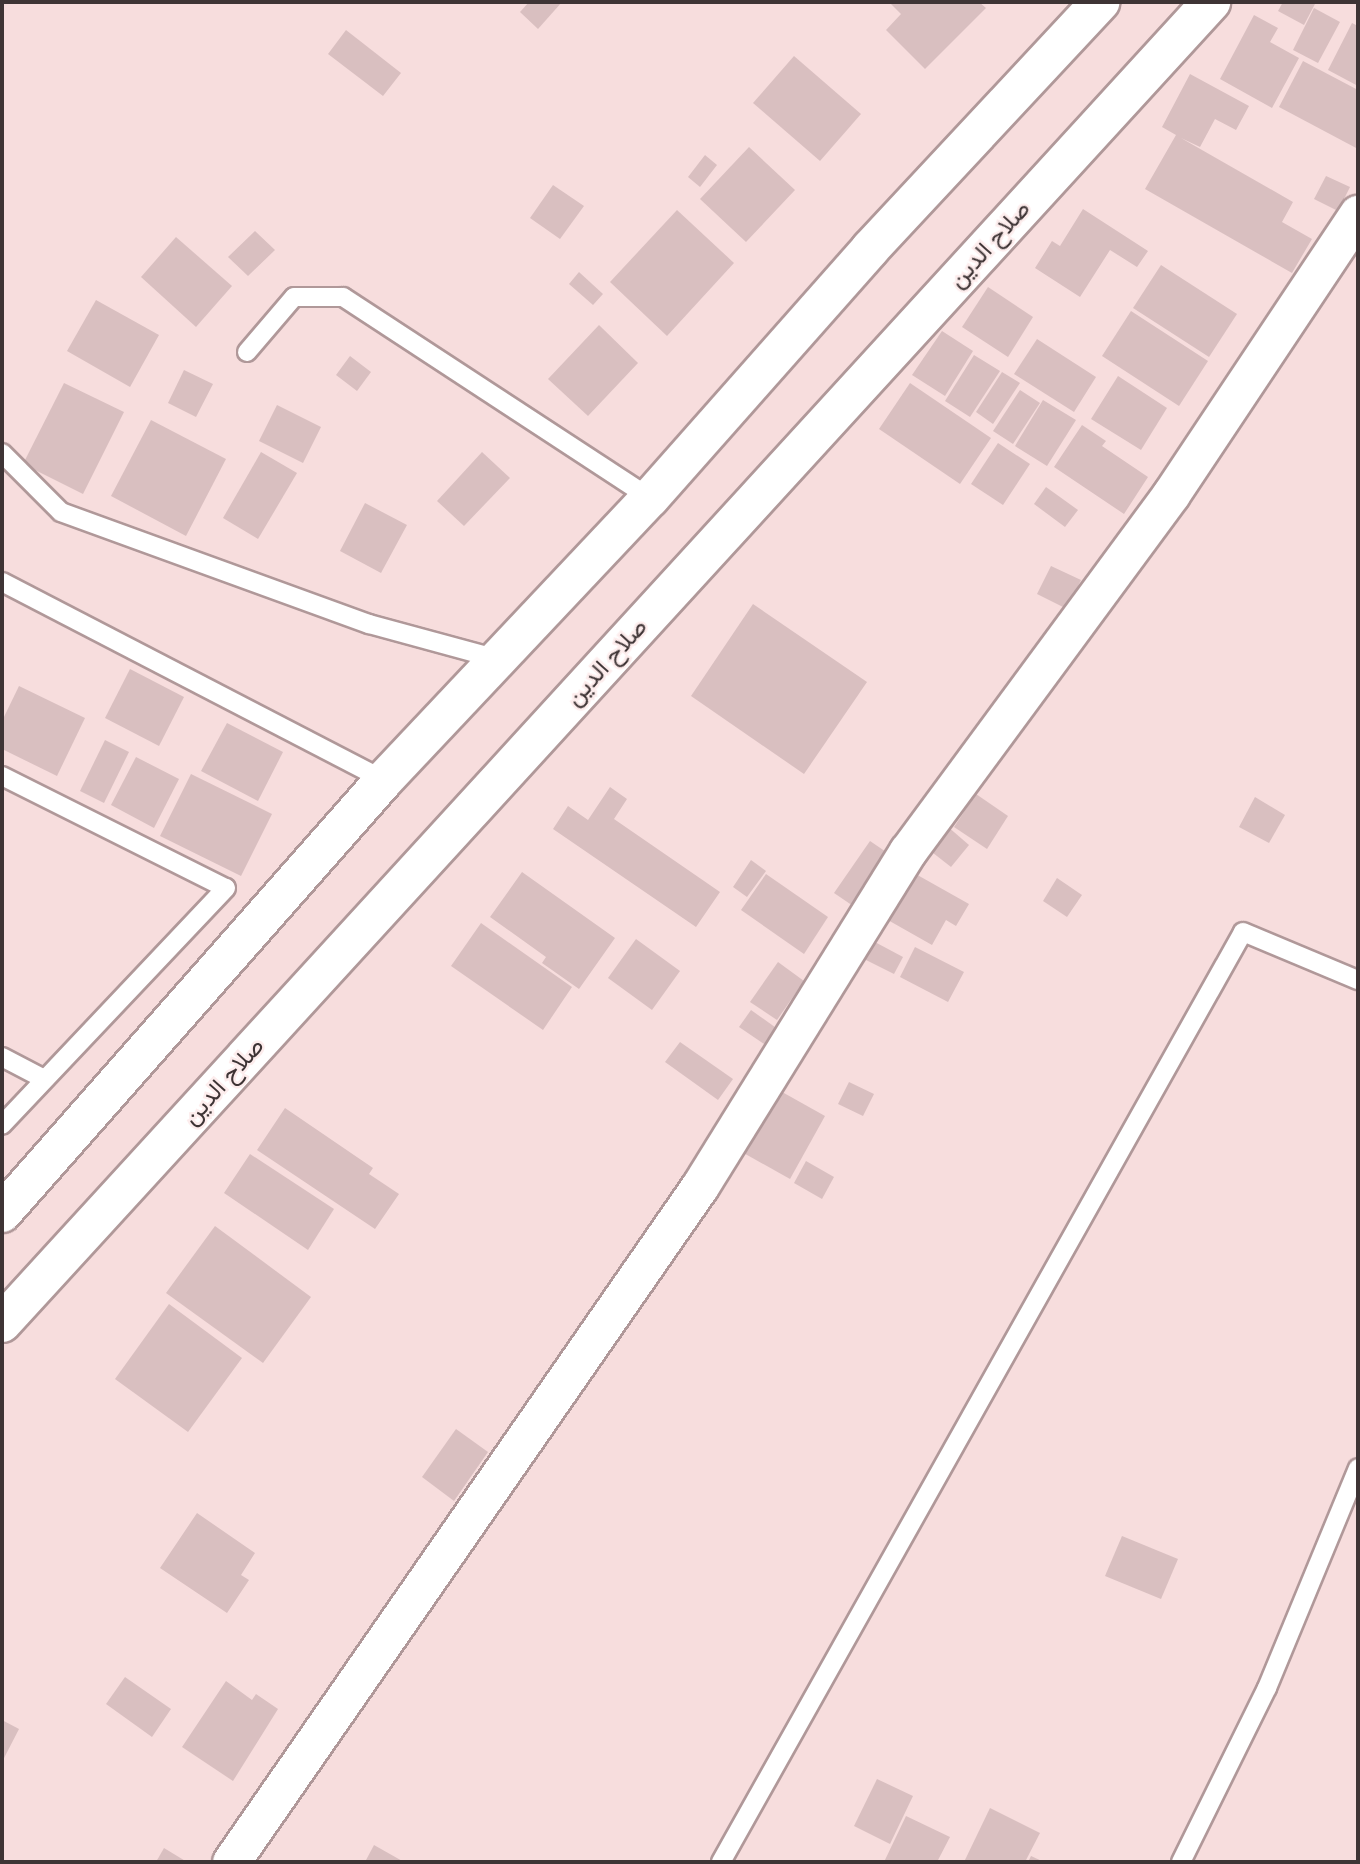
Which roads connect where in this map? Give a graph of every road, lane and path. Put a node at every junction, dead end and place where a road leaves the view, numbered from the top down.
1 (1100, 2) edge
2 (1211, 2) edge
3 (1358, 214) edge
4 (247, 352) dead end
5 (2, 453) edge
6 (650, 498) junction
7 (2, 582) edge
8 (498, 659) junction
9 (2, 776) edge
10 (384, 780) junction
11 (1358, 980) edge
12 (2, 1056) edge
13 (44, 1079) junction
14 (2, 1125) edge
15 (2, 1213) edge
16 (2, 1323) edge
17 (1358, 1468) edge
18 (231, 1862) edge
19 (721, 1862) edge
20 (1181, 1862) edge

1 - 6 highway
2 - 16 highway, صلاح الدين
3 - 18 street
4 - 6 lane
5 - 8 lane
6 - 8 highway
7 - 10 lane
8 - 10 highway
9 - 13 lane
10 - 15 highway
11 - 19 lane
12 - 13 lane
13 - 14 lane
17 - 20 lane

